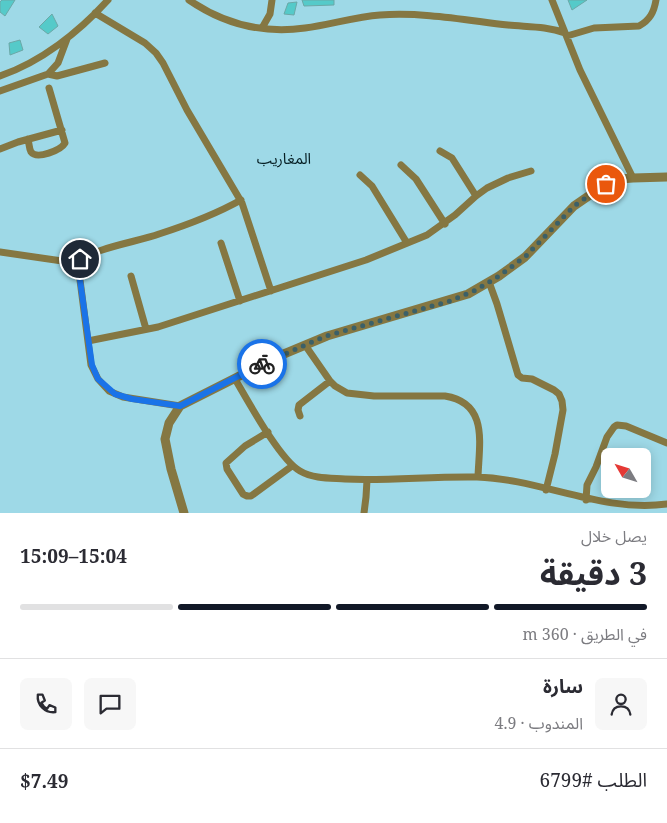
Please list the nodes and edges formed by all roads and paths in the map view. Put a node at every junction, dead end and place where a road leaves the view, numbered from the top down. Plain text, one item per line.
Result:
1 (108, 0) edge
2 (189, 0) edge
3 (272, 0) edge
4 (552, 0) edge
5 (656, 0) edge
6 (94, 14) junction
7 (262, 28) junction
8 (566, 34) junction
9 (69, 36) junction
10 (105, 63) dead end
11 (48, 74) junction
12 (0, 76) edge
13 (49, 88) dead end
14 (0, 91) edge
15 (62, 130) junction
16 (28, 139) junction
17 (0, 149) edge
18 (440, 151) dead end
19 (400, 165) dead end
20 (531, 171) dead end
21 (360, 176) dead end
22 (667, 177) edge
23 (633, 178) junction
24 (476, 196) junction
25 (241, 200) junction
26 (445, 224) junction
27 (221, 243) dead end
28 (407, 243) junction
29 (0, 252) edge
30 (76, 263) junction
31 (130, 276) dead end
32 (489, 282) junction
33 (271, 291) junction
34 (240, 301) junction
35 (146, 329) junction
36 (88, 341) junction
37 (305, 345) junction
38 (235, 380) junction
39 (330, 381) junction
40 (180, 406) junction
41 (300, 416) dead end
42 (268, 432) junction
43 (667, 443) edge
44 (292, 466) junction
45 (478, 477) junction
46 (367, 480) junction
47 (546, 490) junction
48 (586, 500) junction
49 (667, 504) edge
50 (184, 513) edge
51 (364, 513) edge

1 - 6 street
2 - 7 street
3 - 7 street
4 - 8 street
5 - 8 street
6 - 9 street
6 - 25 street
7 - 8 street
8 - 23 street
9 - 11 street
9 - 12 street
10 - 11 street
11 - 14 street
13 - 15 street
15 - 16 street
15 - 16 street
16 - 17 street
18 - 24 street
19 - 26 street
20 - 24 street
21 - 28 street
22 - 23 street
23 - 32 street
24 - 26 street
25 - 30 street
25 - 33 street
26 - 28 street
27 - 34 street
28 - 33 street
29 - 30 street
30 - 36 street
31 - 35 street
32 - 37 street
32 - 47 street
33 - 34 street
34 - 35 street
35 - 36 street
36 - 40 street
37 - 38 street
37 - 39 street
38 - 40 street
38 - 42 street
39 - 41 street
39 - 45 street
40 - 50 street
42 - 44 street
42 - 44 street
43 - 48 street
44 - 46 street
45 - 46 street
45 - 47 street
46 - 51 street
47 - 48 street
48 - 49 street

